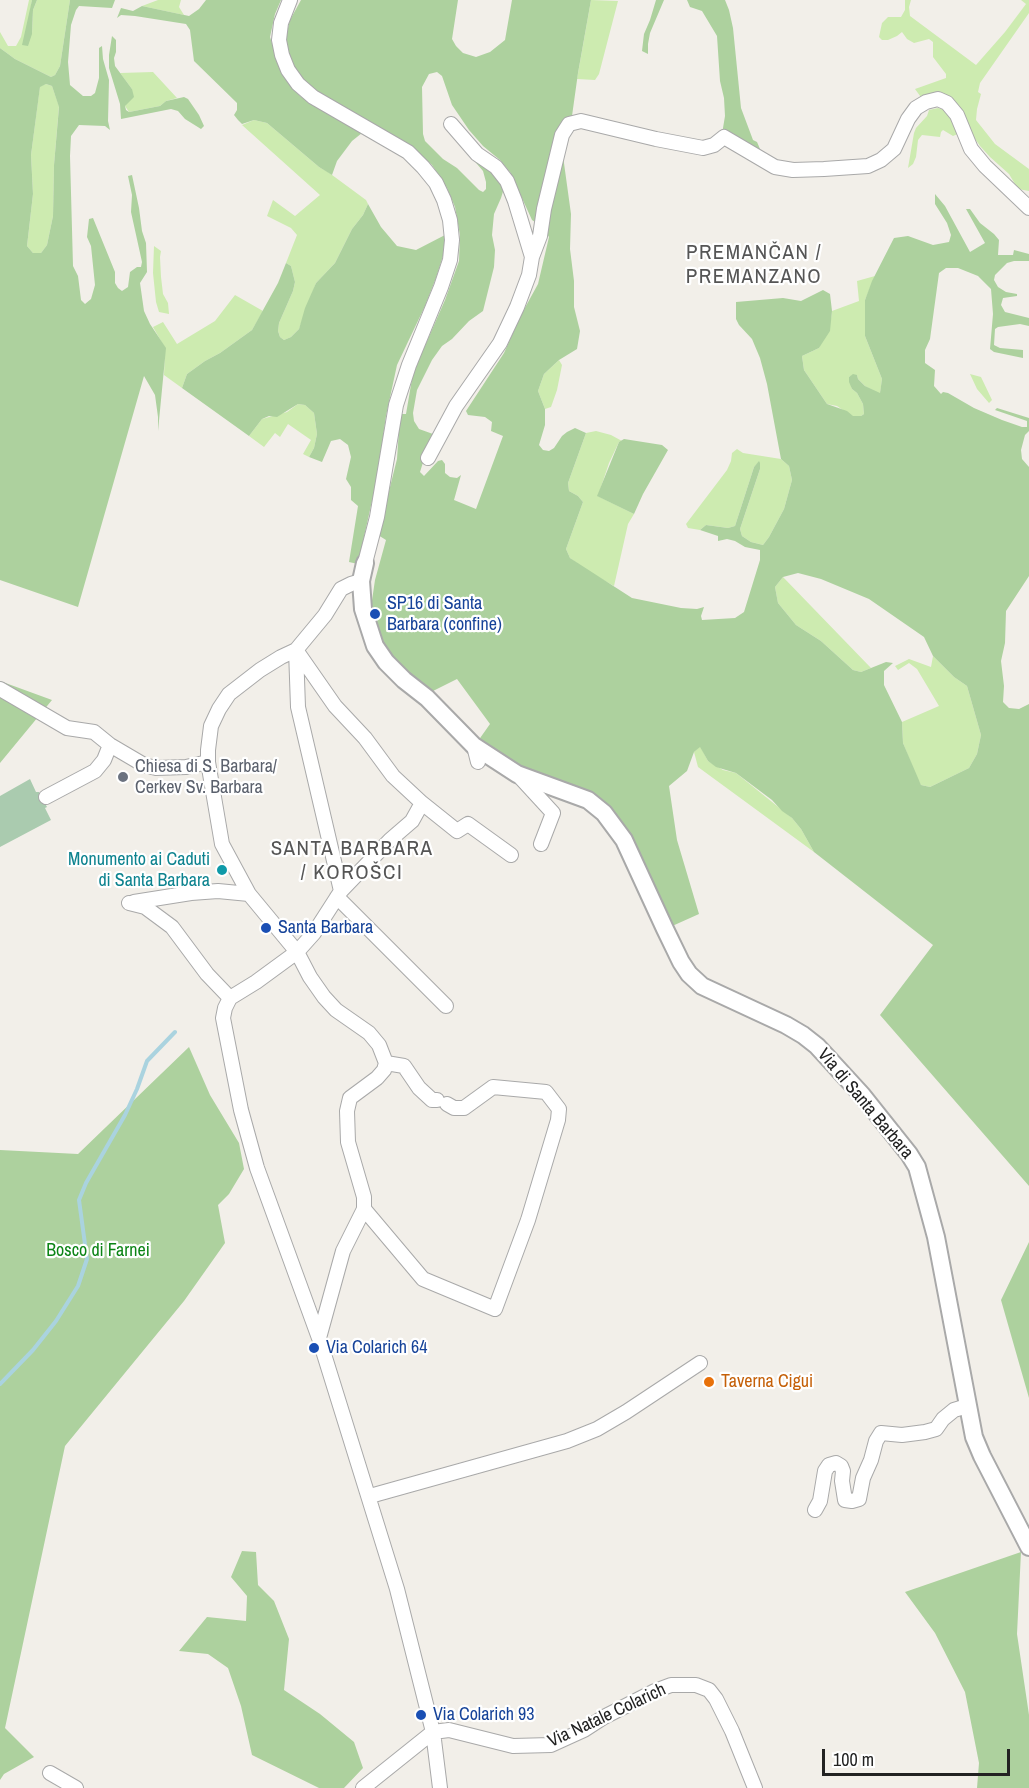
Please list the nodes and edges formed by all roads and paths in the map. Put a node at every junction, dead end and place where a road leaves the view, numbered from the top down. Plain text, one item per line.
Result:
1 (290, 0) edge
2 (451, 124) dead end
3 (1029, 208) edge
4 (532, 257) junction
5 (428, 458) dead end
6 (365, 563) joint
7 (361, 581) junction
8 (296, 650) junction
9 (0, 689) edge
10 (110, 745) junction
11 (208, 762) junction
12 (518, 774) junction
13 (46, 797) dead end
14 (422, 802) junction
15 (541, 844) dead end
16 (511, 855) dead end
17 (249, 894) junction
18 (339, 894) junction
19 (297, 952) junction
20 (230, 998) junction
21 (446, 1006) dead end
22 (386, 1063) junction
23 (364, 1209) junction
24 (319, 1338) junction
25 (700, 1364) dead end
26 (967, 1406) junction
27 (370, 1496) junction
28 (814, 1510) dead end
29 (1029, 1547) edge
30 (433, 1732) junction
31 (50, 1773) dead end
32 (76, 1788) edge
33 (363, 1788) edge
34 (440, 1788) edge
35 (755, 1788) edge

1 - 6 street
2 - 4 street
3 - 4 street
4 - 5 street
6 - 7 street, Via di Santa Barbara
7 - 8 street
7 - 12 street, Via di Santa Barbara
8 - 11 street
8 - 14 street
8 - 18 street
9 - 10 street
10 - 11 street
10 - 13 street
11 - 17 street
12 - 15 street
12 - 26 street, Via di Santa Barbara
14 - 16 street
14 - 18 street
17 - 19 street
17 - 20 street
18 - 19 street
18 - 21 street
19 - 20 street
19 - 22 street
20 - 24 street
22 - 23 street
22 - 23 street
23 - 24 street
24 - 27 street
25 - 27 street
26 - 28 street
26 - 29 street, Via di Santa Barbara
27 - 30 street
30 - 33 street
30 - 34 street
30 - 35 street, Via Natale Colarich
31 - 32 street

